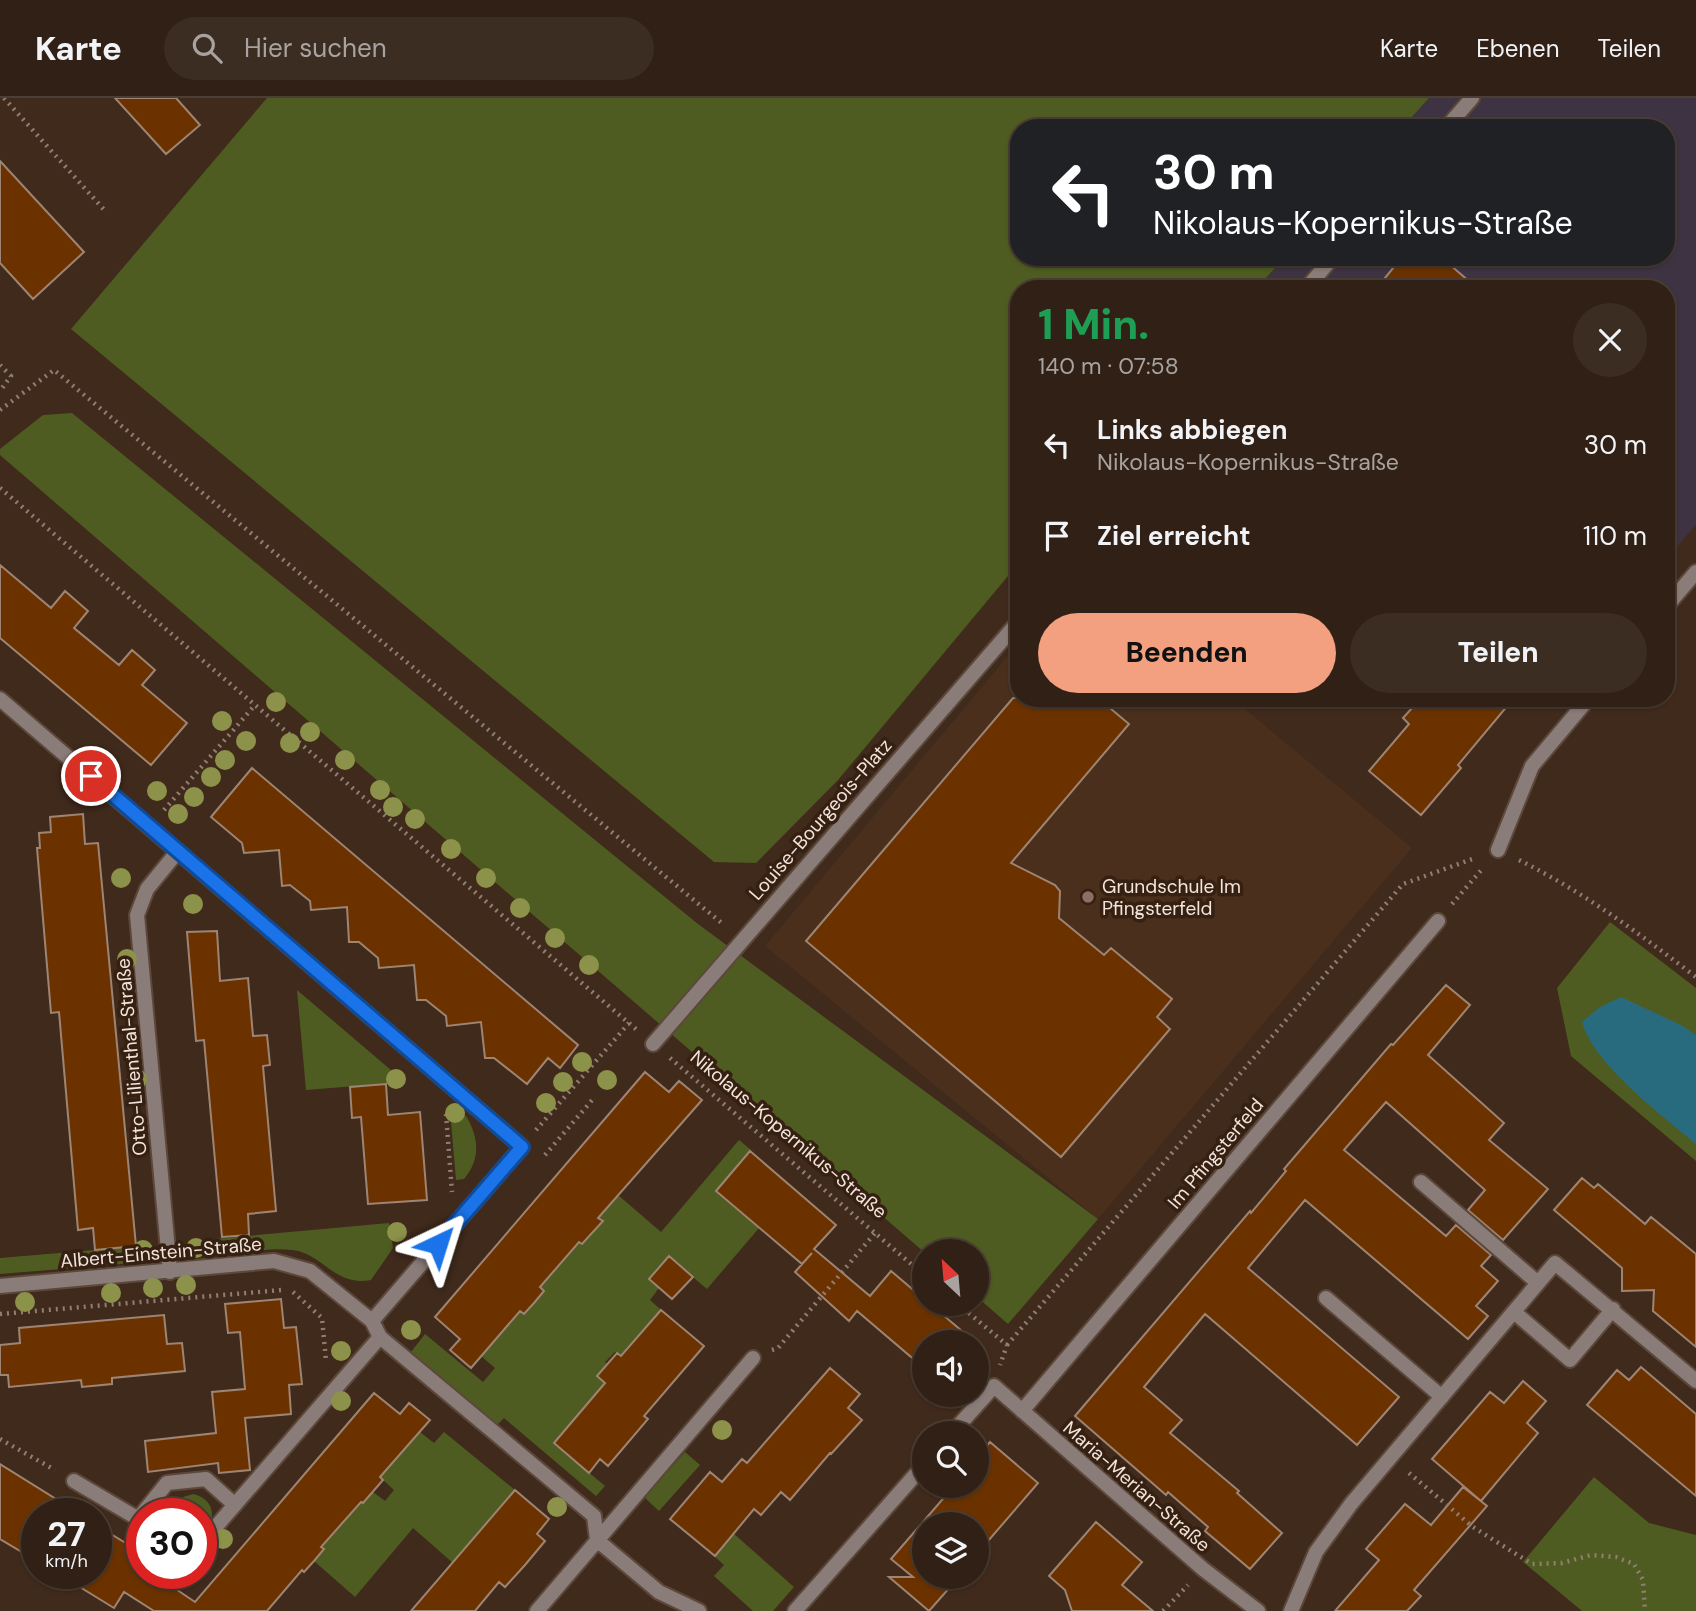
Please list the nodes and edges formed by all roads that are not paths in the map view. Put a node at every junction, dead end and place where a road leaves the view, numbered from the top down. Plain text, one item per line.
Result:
1 (1472, 98) edge
2 (1454, 119) edge
3 (1325, 266) edge
4 (1314, 280) edge
5 (1696, 572) edge
6 (1675, 596) edge
7 (1010, 631) edge
8 (0, 699) edge
9 (1581, 707) edge
10 (1498, 850) road end
11 (178, 851) junction
12 (1438, 920) road end
13 (653, 1044) road end
14 (1421, 1182) dead end
15 (170, 1272) junction
16 (1538, 1283) junction
17 (0, 1286) edge
18 (1326, 1298) dead end
19 (1613, 1309) junction
20 (1514, 1312) junction
21 (372, 1321) junction
22 (380, 1337) junction
23 (753, 1357) road end
24 (1696, 1381) edge
25 (1442, 1397) junction
26 (1022, 1410) junction
27 (963, 1421) edge
28 (912, 1479) edge
29 (74, 1480) road end
30 (156, 1498) edge
31 (236, 1505) junction
32 (126, 1512) edge
33 (217, 1526) edge
34 (597, 1540) junction
35 (537, 1611) edge
36 (699, 1611) edge
37 (795, 1611) edge
38 (1258, 1611) edge
39 (1292, 1611) edge

1 - 2 street
3 - 4 street
5 - 6 street
7 - 13 street, Louise-Bourgeois-Platz
8 - 11 street
9 - 10 street
11 - 15 street, Otto-Lilienthal-Straße
11 - 21 street
12 - 26 street, Im Pfingsterfeld
14 - 16 street
15 - 17 street, Albert-Einstein-Straße
15 - 21 street, Albert-Einstein-Straße
16 - 19 street
16 - 20 street
18 - 25 street
19 - 20 street
19 - 24 street
20 - 25 street
21 - 22 street, Albert-Einstein-Straße
22 - 31 street
22 - 34 street, Albert-Einstein-Straße
23 - 34 street
25 - 39 street
26 - 27 street, Maria-Merian-Straße
26 - 38 street, Maria-Merian-Straße
28 - 37 street
29 - 32 street
30 - 31 street
31 - 33 street
34 - 35 street
34 - 36 street, Albert-Einstein-Straße

